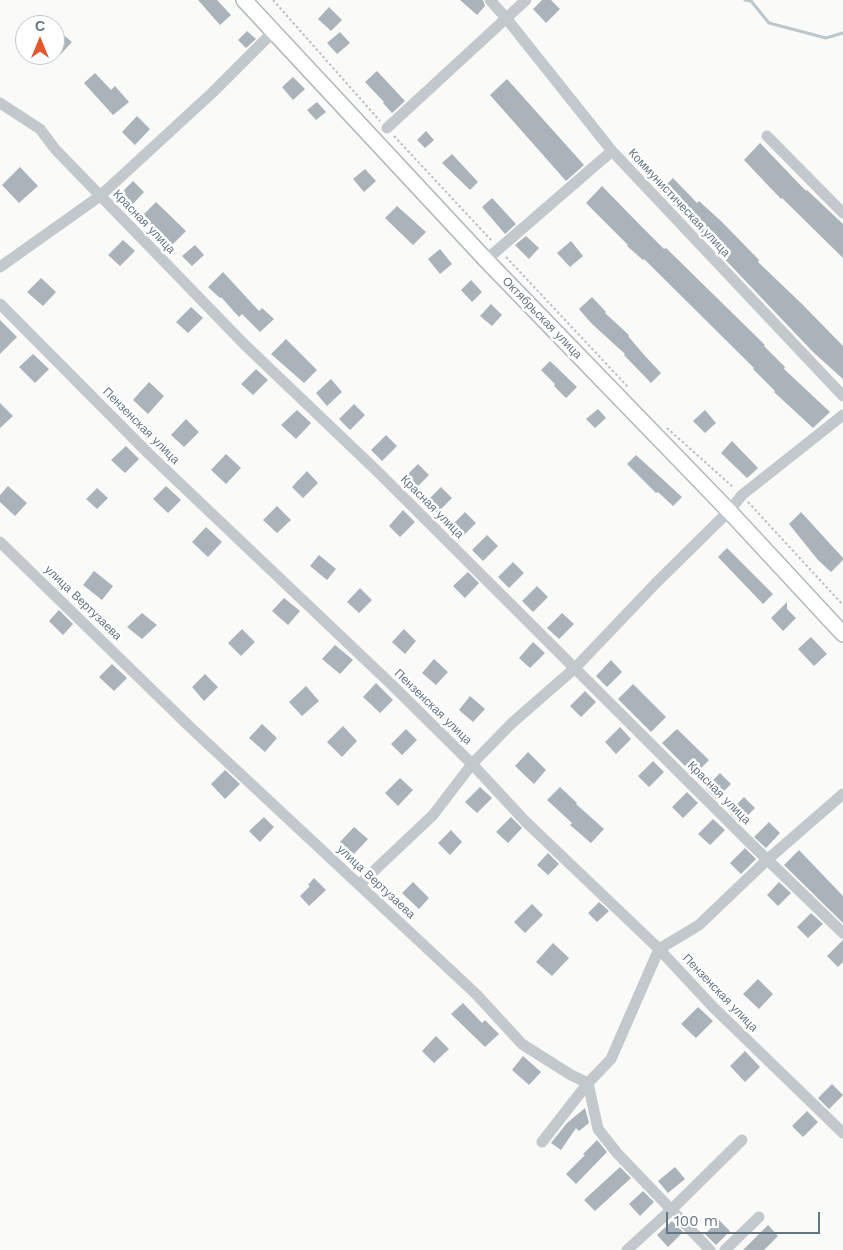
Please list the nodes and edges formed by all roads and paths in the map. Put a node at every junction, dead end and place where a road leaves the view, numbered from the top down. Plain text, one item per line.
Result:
1 (244, 0) edge
2 (273, 0) edge
3 (490, 0) edge
4 (526, 0) edge
5 (506, 18) junction
6 (273, 32) junction
7 (0, 104) edge
8 (387, 128) junction
9 (768, 136) dead end
10 (612, 150) junction
11 (100, 196) junction
12 (843, 213) edge
13 (498, 248) junction
14 (486, 260) junction
15 (0, 267) edge
16 (0, 304) edge
17 (632, 392) dead end
18 (843, 396) edge
19 (843, 415) edge
20 (666, 427) dead end
21 (742, 495) junction
22 (729, 511) junction
23 (0, 542) edge
24 (843, 605) edge
25 (843, 634) edge
26 (575, 668) junction
27 (472, 764) junction
28 (843, 794) edge
29 (767, 860) junction
30 (359, 885) junction
31 (843, 933) edge
32 (659, 949) junction
33 (588, 1083) junction
34 (843, 1133) edge
35 (742, 1140) dead end
36 (542, 1142) dead end
37 (671, 1210) junction
38 (759, 1217) dead end
39 (626, 1250) edge
40 (710, 1250) edge
41 (725, 1250) edge

1 - 6 main road, Октябрьская улица
2 - 8 path
3 - 5 street, Коммунистическая улица
4 - 5 street
5 - 8 street
5 - 10 street, Коммунистическая улица
6 - 11 street
6 - 14 main road, Октябрьская улица
7 - 11 street, Красная улица
8 - 13 path
9 - 12 street
10 - 13 street
10 - 18 street, Коммунистическая улица
11 - 15 street
11 - 26 street, Красная улица
13 - 14 street
13 - 17 path
14 - 22 main road, Октябрьская улица
16 - 27 street, Пензенская улица
19 - 21 street
20 - 21 path
21 - 22 street
21 - 24 path
22 - 25 main road, Октябрьская улица
22 - 26 street
23 - 30 street, улица Вертузаева
26 - 27 street
26 - 29 street, Красная улица
27 - 30 street
27 - 32 street, Пензенская улица
28 - 29 street
29 - 31 street, Красная улица
29 - 32 street
30 - 33 street, улица Вертузаева
32 - 33 street
32 - 34 street, Пензенская улица
33 - 36 street
33 - 37 street
35 - 37 street
37 - 39 street
37 - 40 street
38 - 41 street

